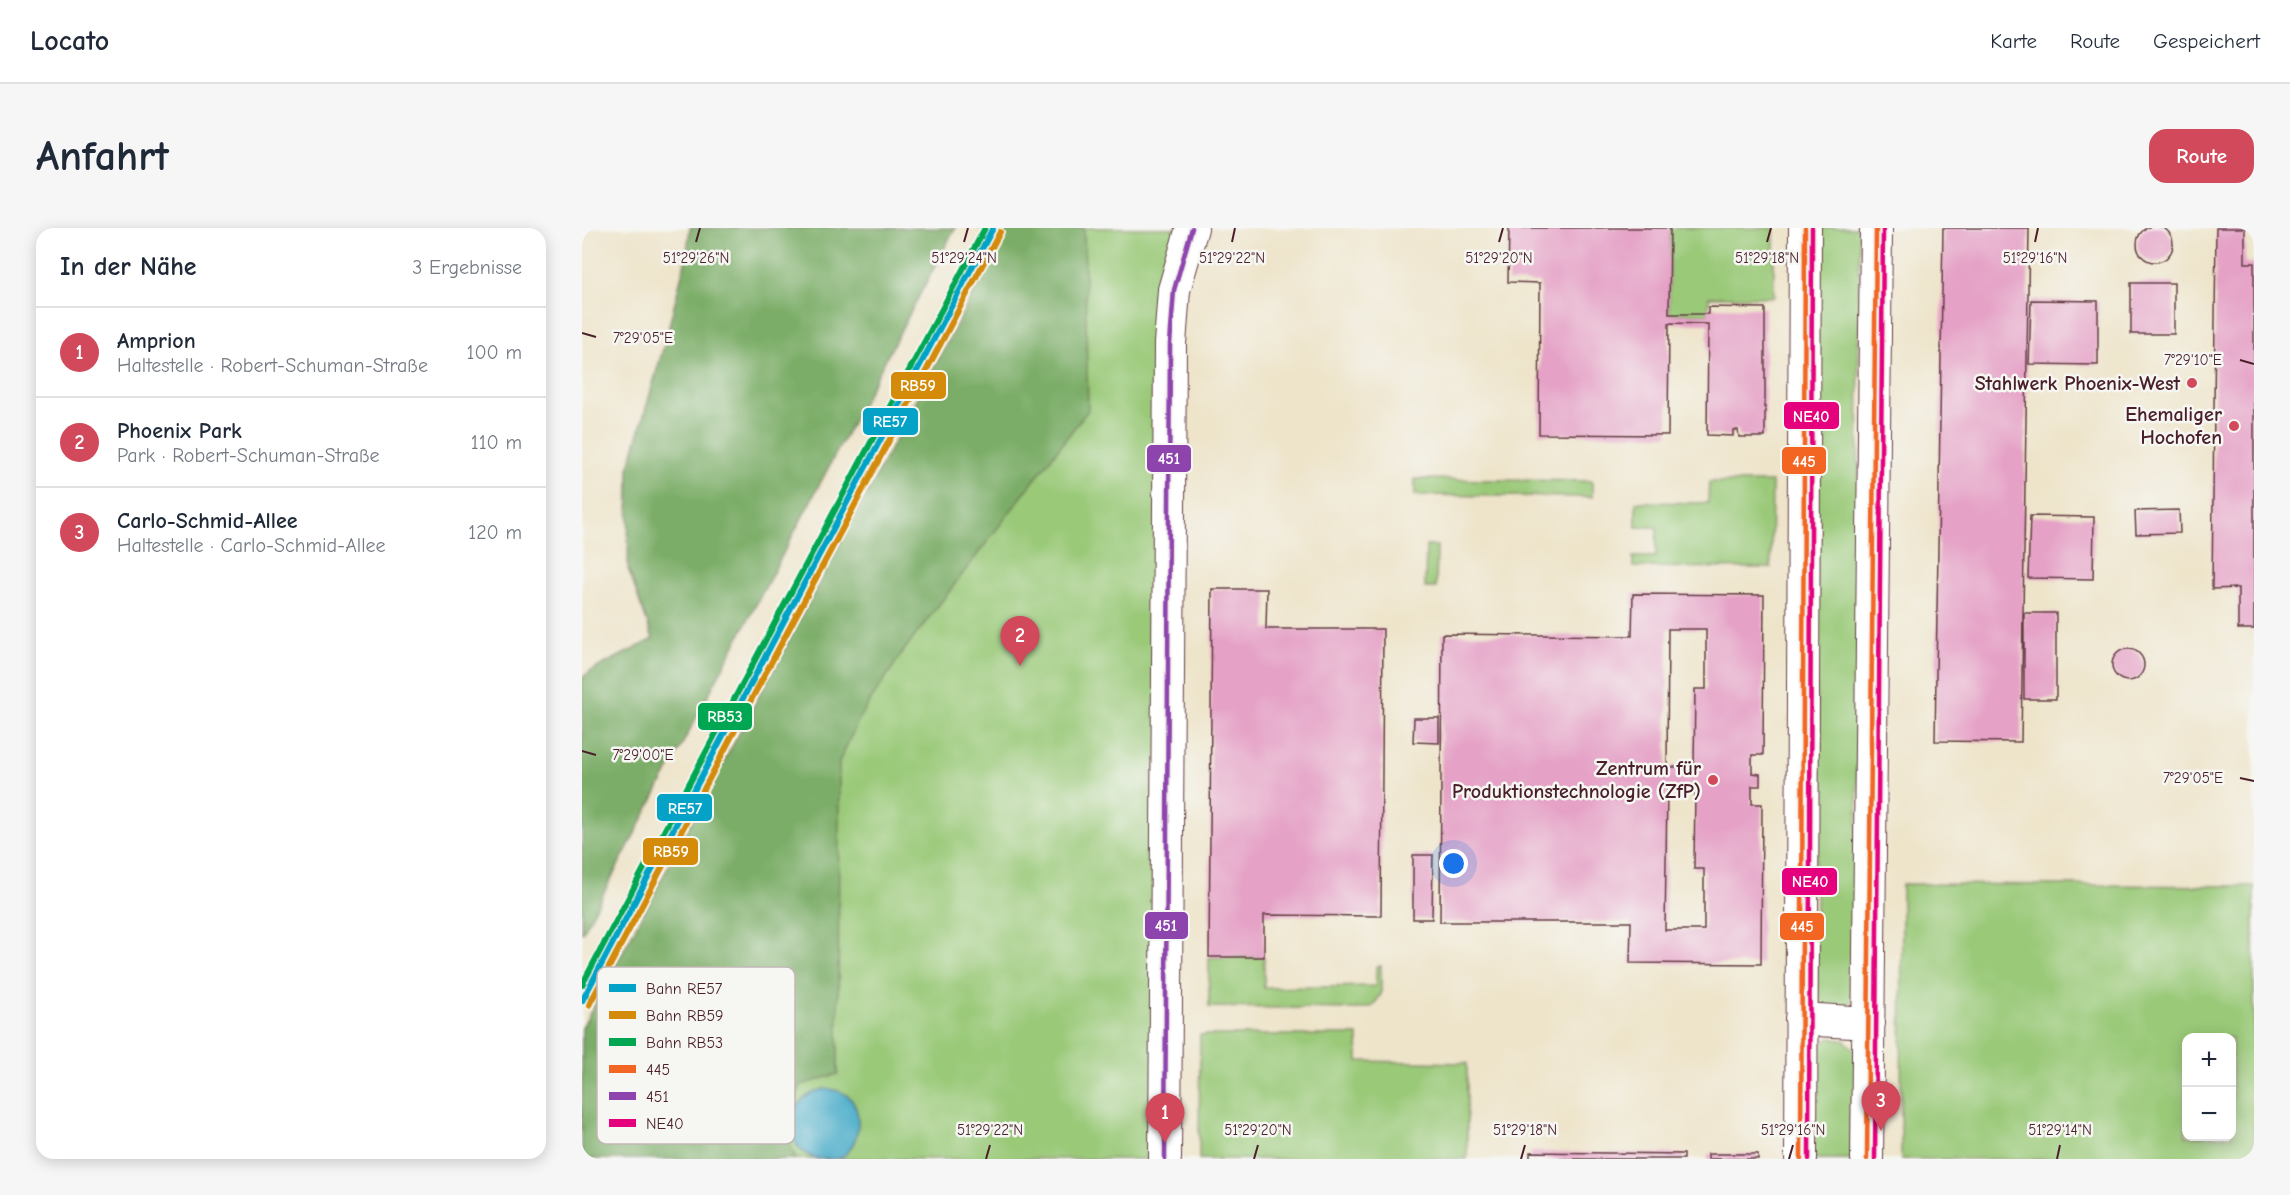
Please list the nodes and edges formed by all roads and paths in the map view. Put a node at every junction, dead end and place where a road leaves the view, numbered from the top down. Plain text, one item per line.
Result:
1 (1192, 228) edge
2 (1805, 228) edge
3 (1876, 228) edge
4 (1801, 1019) junction
5 (1869, 1023) junction
6 (1165, 1159) edge
7 (1801, 1159) edge
8 (1867, 1159) edge

1 - 6 street
2 - 4 street
3 - 5 street
4 - 5 street
4 - 7 street
5 - 8 street

